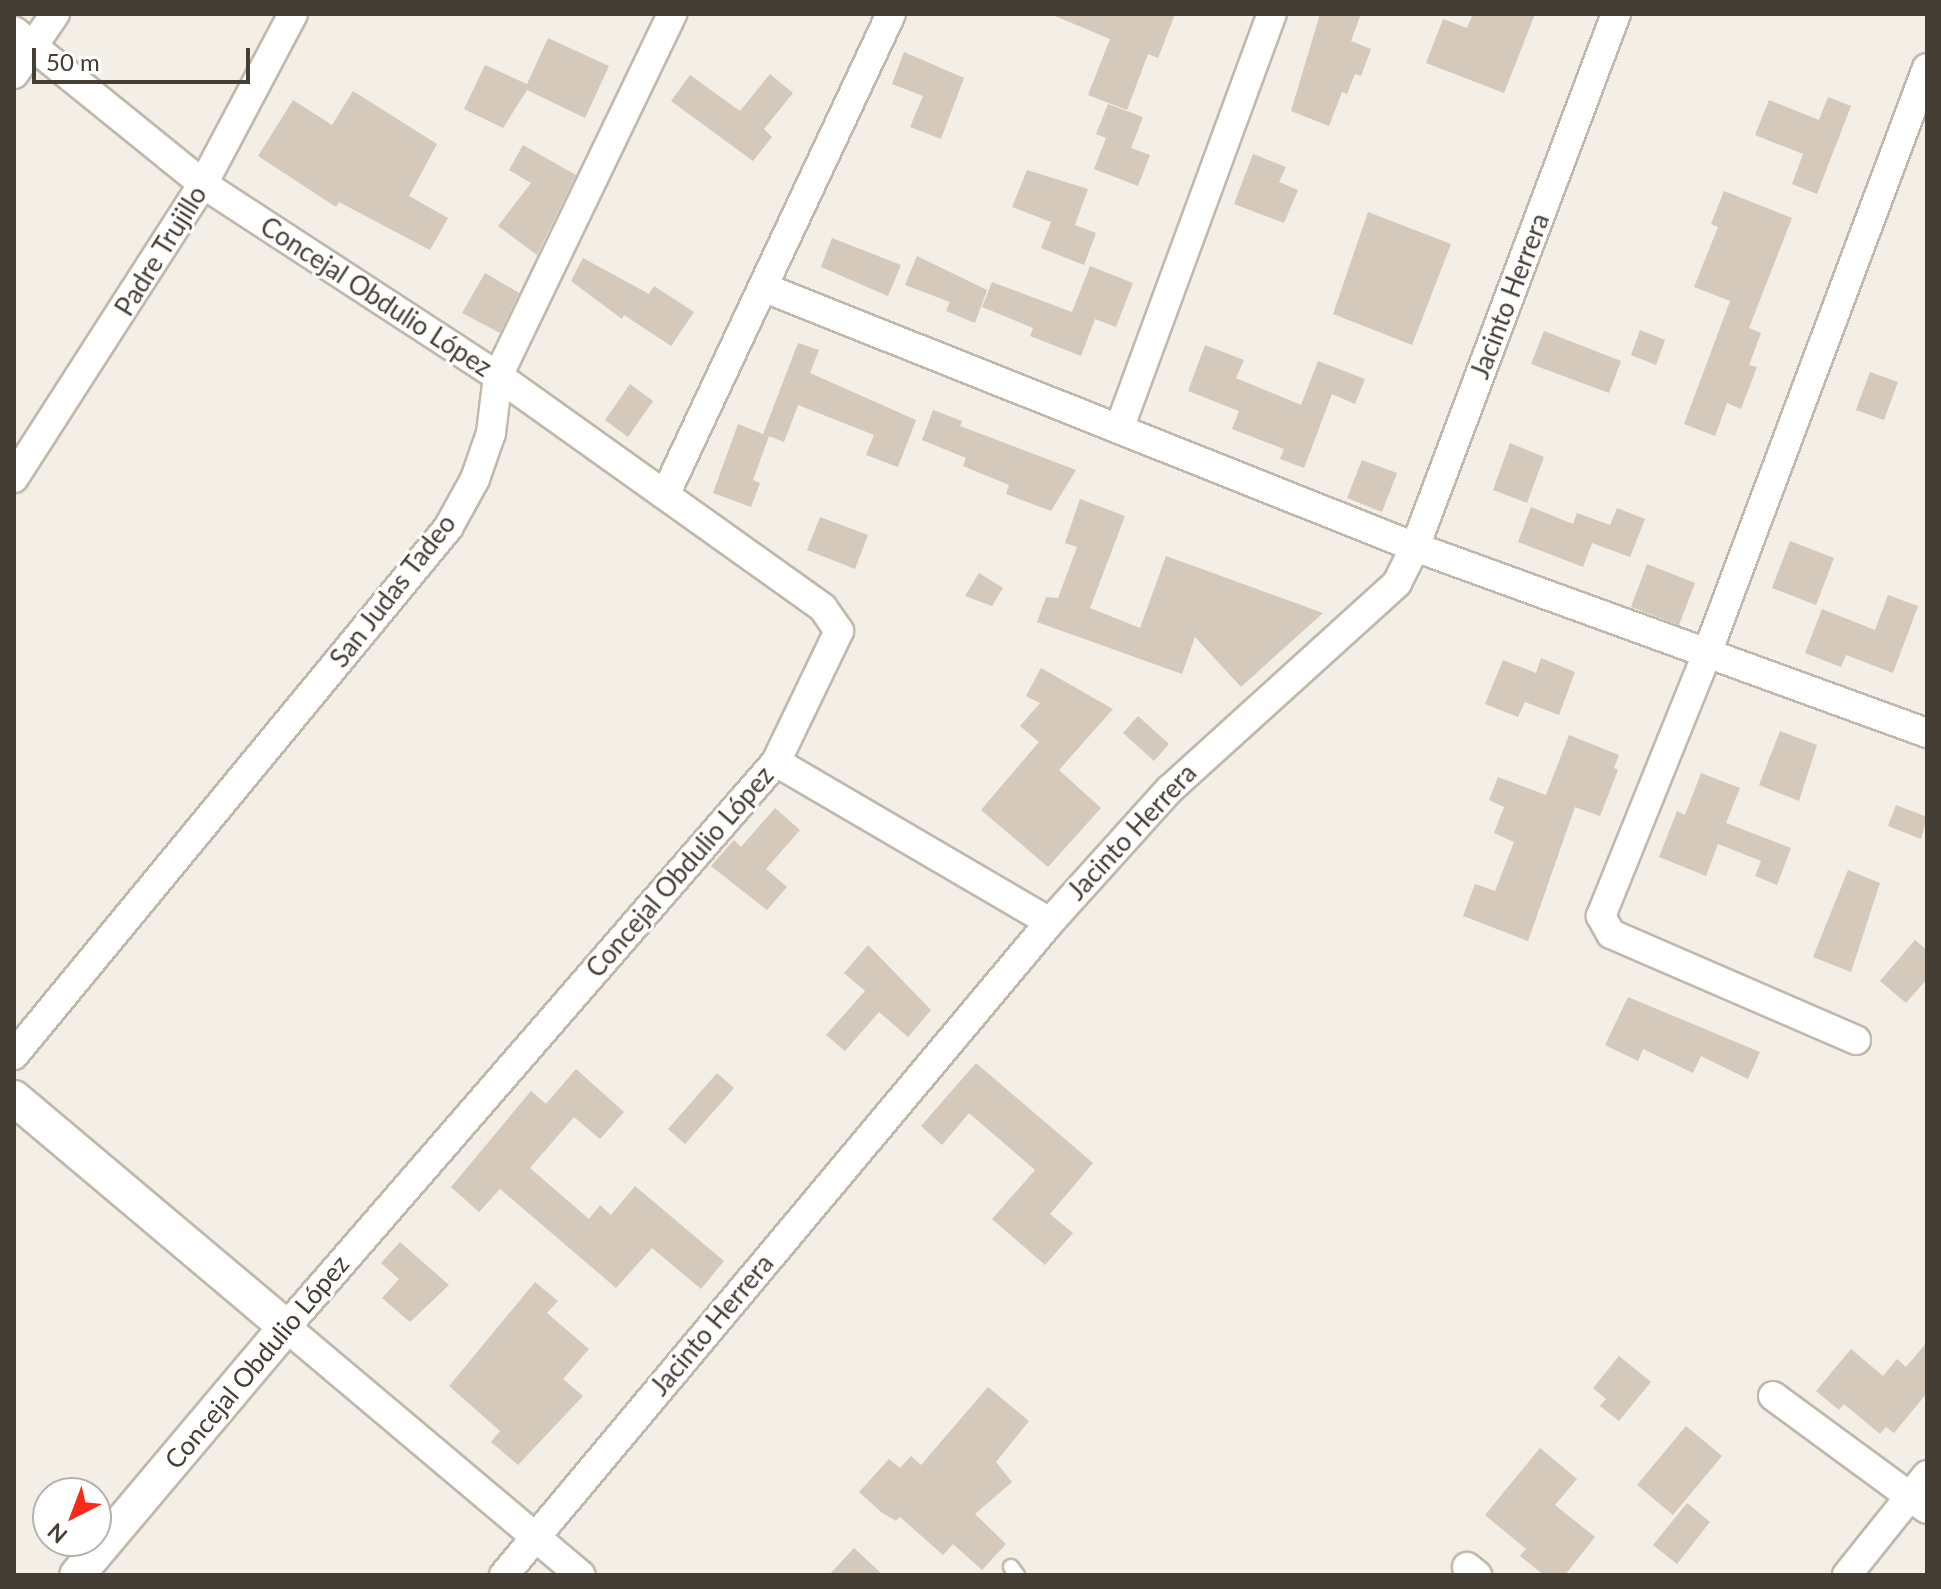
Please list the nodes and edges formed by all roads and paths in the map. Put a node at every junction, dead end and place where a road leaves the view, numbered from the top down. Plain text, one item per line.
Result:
1 (55, 14) edge
2 (293, 14) edge
3 (672, 14) edge
4 (891, 14) edge
5 (1272, 14) edge
6 (1616, 14) edge
7 (24, 39) edge
8 (1927, 68) edge
9 (14, 74) edge
10 (203, 184) junction
11 (765, 288) junction
12 (498, 376) junction
13 (1119, 429) junction
14 (14, 478) edge
15 (665, 495) junction
16 (1415, 547) junction
17 (1706, 656) junction
18 (1927, 733) edge
19 (776, 762) junction
20 (1050, 922) junction
21 (1856, 1040) dead end
22 (14, 1055) edge
23 (14, 1098) edge
24 (286, 1327) junction
25 (1773, 1396) dead end
26 (1921, 1493) edge
27 (535, 1537) junction
28 (77, 1575) edge
29 (504, 1575) edge
30 (580, 1575) edge
31 (1847, 1575) edge

1 - 7 street
2 - 10 street, Padre Trujillo
3 - 12 street, San Judas Tadeo
4 - 11 street
5 - 13 street
6 - 16 street, Jacinto Herrera
7 - 9 street
7 - 10 street, Concejal Obdulio López
8 - 17 street
10 - 12 street, Concejal Obdulio López
10 - 14 street, Padre Trujillo
11 - 13 street
11 - 15 street
12 - 15 street, Concejal Obdulio López
12 - 22 street, San Judas Tadeo
13 - 16 street
15 - 19 street, Concejal Obdulio López
16 - 17 street
16 - 20 street, Jacinto Herrera
17 - 18 street
17 - 21 street
19 - 20 street
19 - 24 street, Concejal Obdulio López
20 - 27 street, Jacinto Herrera
23 - 24 street
24 - 27 street
24 - 28 street, Concejal Obdulio López
25 - 26 street
26 - 31 street
27 - 29 street, Jacinto Herrera
27 - 30 street

